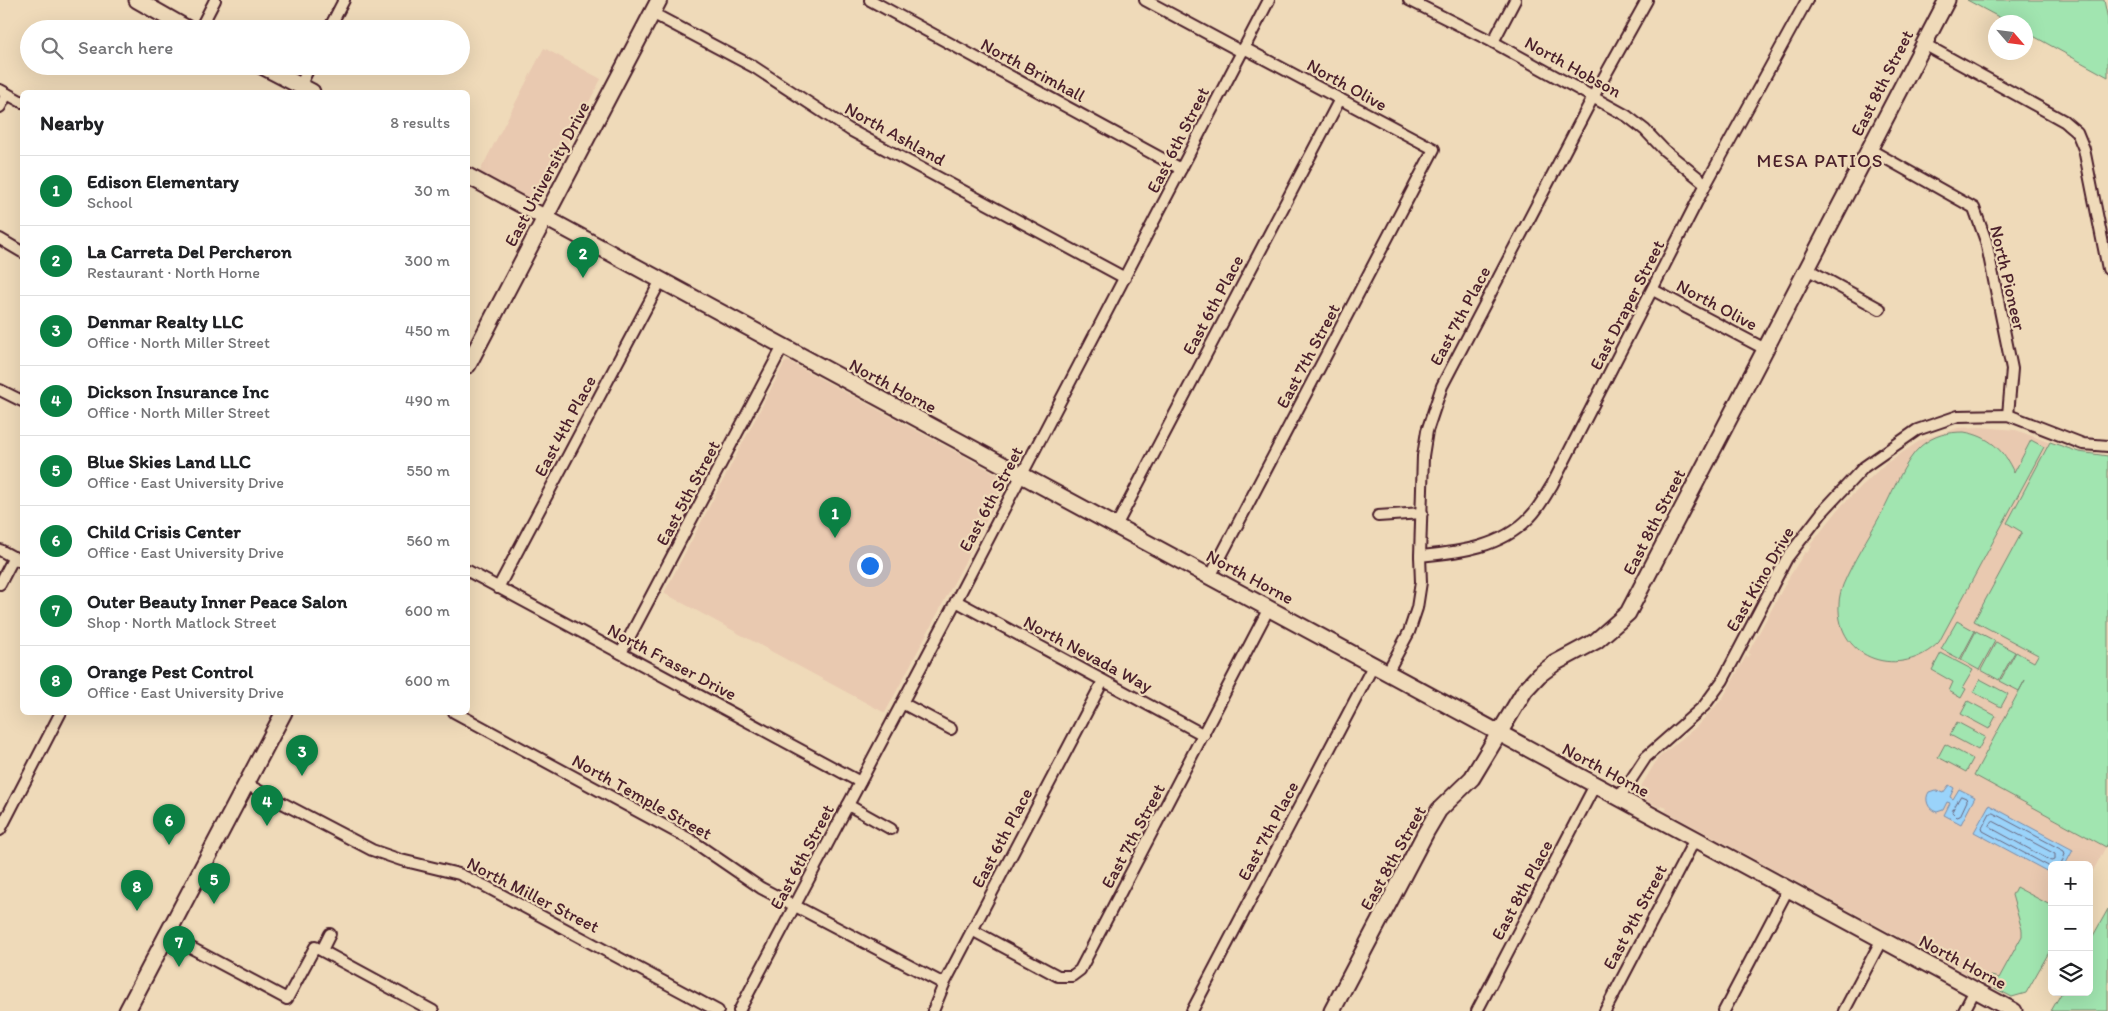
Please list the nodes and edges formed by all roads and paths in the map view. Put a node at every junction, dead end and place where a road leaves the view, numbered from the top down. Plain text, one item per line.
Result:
1 (137, 0) edge
2 (215, 0) edge
3 (344, 0) edge
4 (870, 0) edge
5 (1145, 0) edge
6 (1269, 0) edge
7 (1409, 0) edge
8 (1515, 0) edge
9 (1647, 0) edge
10 (1807, 0) edge
11 (1947, 0) edge
12 (656, 7) edge
13 (172, 20) edge
14 (205, 20) edge
15 (334, 20) edge
16 (1493, 42) junction
17 (1924, 44) junction
18 (1243, 50) junction
19 (279, 75) edge
20 (308, 75) edge
21 (306, 89) edge
22 (4, 92) edge
23 (1593, 97) junction
24 (1340, 99) junction
25 (20, 101) edge
26 (0, 107) edge
27 (1434, 149) joint
28 (1869, 149) junction
29 (1182, 169) junction
30 (470, 177) edge
31 (1706, 184) junction
32 (544, 217) junction
33 (0, 239) edge
34 (20, 251) edge
35 (1807, 269) junction
36 (2108, 269) edge
37 (1124, 278) junction
38 (661, 280) junction
39 (1653, 290) junction
40 (1880, 309) dead end
41 (782, 348) junction
42 (1765, 349) junction
43 (470, 361) edge
44 (0, 390) edge
45 (20, 401) edge
46 (2008, 415) junction
47 (2108, 446) edge
48 (1021, 476) junction
49 (1422, 514) junction
50 (1378, 516) dead end
51 (1116, 526) junction
52 (0, 550) edge
53 (1420, 556) junction
54 (18, 560) edge
55 (470, 572) edge
56 (1210, 577) junction
57 (0, 584) edge
58 (498, 588) junction
59 (956, 601) junction
60 (1269, 608) junction
61 (621, 653) junction
62 (1380, 669) junction
63 (1103, 681) junction
64 (902, 703) junction
65 (58, 715) edge
66 (282, 715) edge
67 (460, 715) edge
68 (951, 729) dead end
69 (1498, 733) junction
70 (1204, 735) junction
71 (860, 782) junction
72 (246, 784) junction
73 (1595, 785) junction
74 (1620, 798) junction
75 (848, 806) junction
76 (891, 829) dead end
77 (0, 830) edge
78 (1695, 839) junction
79 (1788, 889) junction
80 (795, 905) junction
81 (972, 930) junction
82 (330, 934) dead end
83 (167, 935) junction
84 (1882, 940) junction
85 (322, 950) junction
86 (944, 984) junction
87 (1975, 990) junction
88 (127, 1011) edge
89 (433, 1011) edge
90 (718, 1011) edge
91 (739, 1011) edge
92 (933, 1011) edge
93 (1192, 1011) edge
94 (1332, 1011) edge
95 (1477, 1011) edge
96 (1605, 1011) edge
97 (1724, 1011) edge
98 (1844, 1011) edge
99 (1964, 1011) edge
100 (2014, 1011) edge

1 - 13 street
2 - 14 street
3 - 15 street
4 - 29 street, North Brimhall
5 - 18 street, North Olive
6 - 18 street, East 6th Street
7 - 16 street, North Hobson
8 - 16 street
9 - 23 street, East 7th Place
10 - 31 street, East Draper Street
11 - 17 street, East 8th Street
12 - 32 street, East University Drive
12 - 37 street, North Ashland
16 - 23 street, North Hobson
17 - 28 street, East 8th Street
17 - 36 street
18 - 24 street, North Olive
18 - 29 street, East 6th Street
19 - 21 street
20 - 21 street
22 - 25 street
22 - 26 street
23 - 31 street, North Hobson
23 - 49 street, East 7th Place
24 - 27 street, North Olive
24 - 51 street, East 6th Place
27 - 56 street, East 7th Street
28 - 35 street, East 8th Street
28 - 46 street, North Pioneer
29 - 37 street, East 6th Street
30 - 32 street, North Horne
31 - 39 street, East Draper Street
32 - 38 street, North Horne
32 - 43 street, East University Drive
33 - 34 street
35 - 40 street
35 - 42 street, East 8th Street
37 - 48 street, East 6th Street
38 - 41 street, North Horne
38 - 58 street, East 4th Place
39 - 42 street, North Olive
39 - 53 street, East Draper Street
41 - 48 street, North Horne
41 - 61 street, East 5th Street
42 - 69 street, East 8th Street
44 - 45 street
46 - 47 street, East Kino Drive
46 - 74 street, East Kino Drive
48 - 51 street, North Horne
48 - 59 street, East 6th Street
49 - 50 street
49 - 53 street, East 7th Place
51 - 56 street, North Horne
52 - 54 street
53 - 62 street, East 7th Place
54 - 57 street
55 - 58 street, North Fraser Drive
56 - 60 street, North Horne
58 - 61 street, North Fraser Drive
59 - 63 street, North Nevada Way
59 - 64 street, East 6th Street
60 - 62 street, North Horne
60 - 70 street, East 7th Street
61 - 71 street, North Fraser Drive
62 - 69 street, North Horne
62 - 93 street, East 7th Place
63 - 70 street, North Nevada Way
63 - 81 street, East 6th Place
64 - 68 street
64 - 71 street, East 6th Street
65 - 77 street
66 - 72 street
67 - 80 street, North Temple Street
69 - 73 street, North Horne
69 - 94 street, East 8th Street
70 - 81 street, East 7th Street
71 - 75 street, East 6th Street
72 - 83 street
72 - 90 street, North Miller Street
73 - 74 street, North Horne
73 - 95 street, East 8th Place
74 - 78 street, North Horne
75 - 76 street
75 - 80 street, East 6th Street
78 - 79 street, North Horne
78 - 96 street, East 9th Street
79 - 84 street, North Horne
79 - 97 street
80 - 86 street, North Temple Street
80 - 91 street, East 6th Street
81 - 86 street, East 6th Place
82 - 85 street
83 - 85 street
83 - 88 street
84 - 87 street, North Horne
84 - 98 street
85 - 89 street
86 - 92 street, East 6th Place
87 - 99 street
87 - 100 street, North Horne

